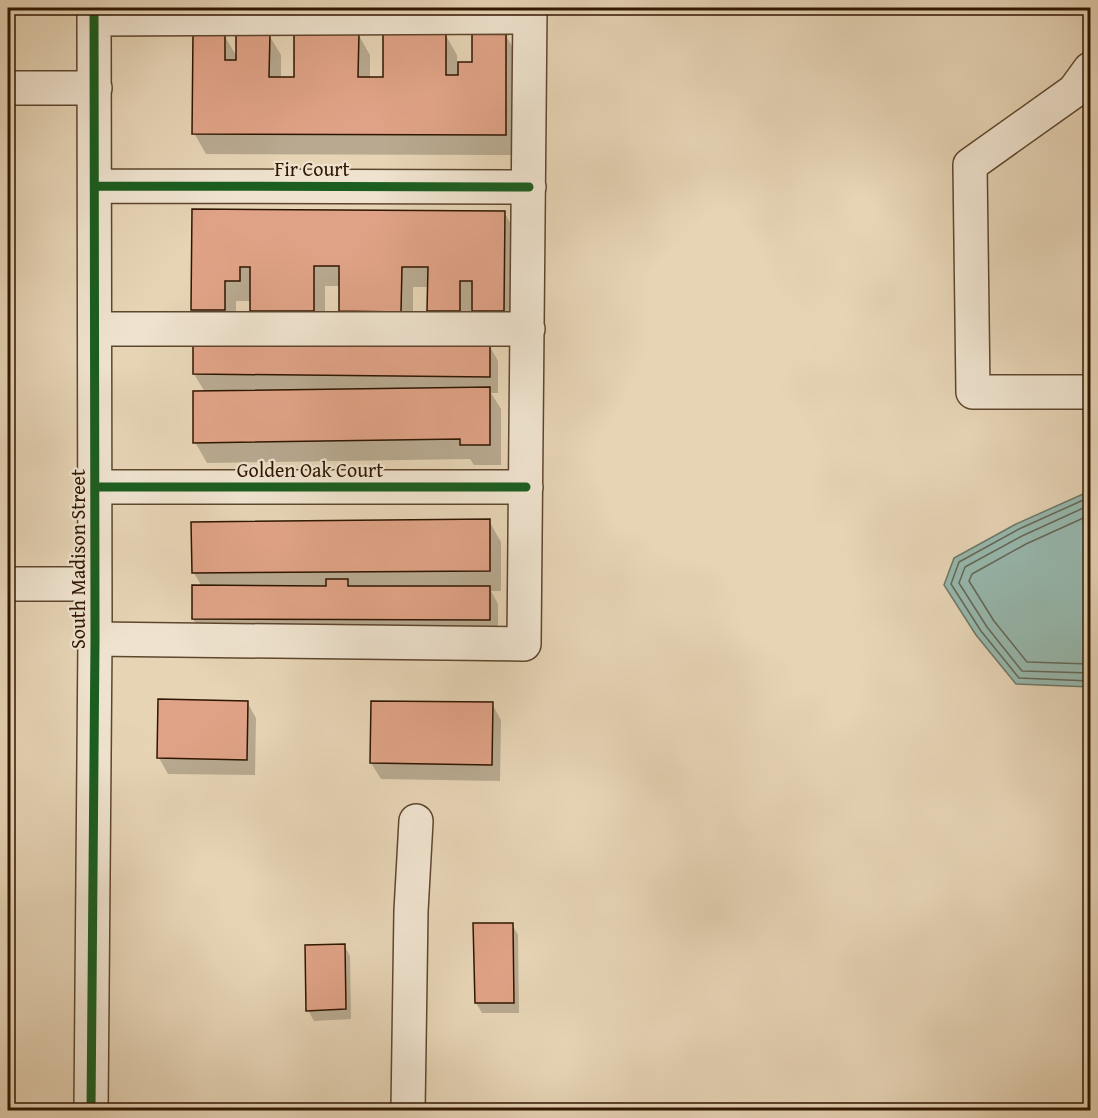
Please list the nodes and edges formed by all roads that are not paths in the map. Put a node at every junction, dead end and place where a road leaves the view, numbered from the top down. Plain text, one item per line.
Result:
1 (530, 12) edge
2 (94, 13) edge
3 (1090, 69) edge
4 (8, 88) edge
5 (94, 88) junction
6 (94, 186) junction
7 (530, 187) junction
8 (95, 329) junction
9 (528, 329) junction
10 (1090, 392) edge
11 (95, 487) junction
12 (526, 487) junction
13 (8, 584) edge
14 (95, 584) junction
15 (95, 639) junction
16 (416, 821) dead end
17 (92, 1110) edge
18 (408, 1110) edge

1 - 2 street
1 - 7 street
2 - 5 street, South Madison Street
3 - 10 street
4 - 5 street
5 - 6 street, South Madison Street
6 - 7 street, Fir Court
6 - 8 street, South Madison Street
7 - 9 street
8 - 9 street
8 - 11 street, South Madison Street
9 - 12 street
11 - 12 street, Golden Oak Court
11 - 14 street, South Madison Street
12 - 15 street
13 - 14 street
14 - 15 street, South Madison Street
15 - 17 street, South Madison Street
16 - 18 street

